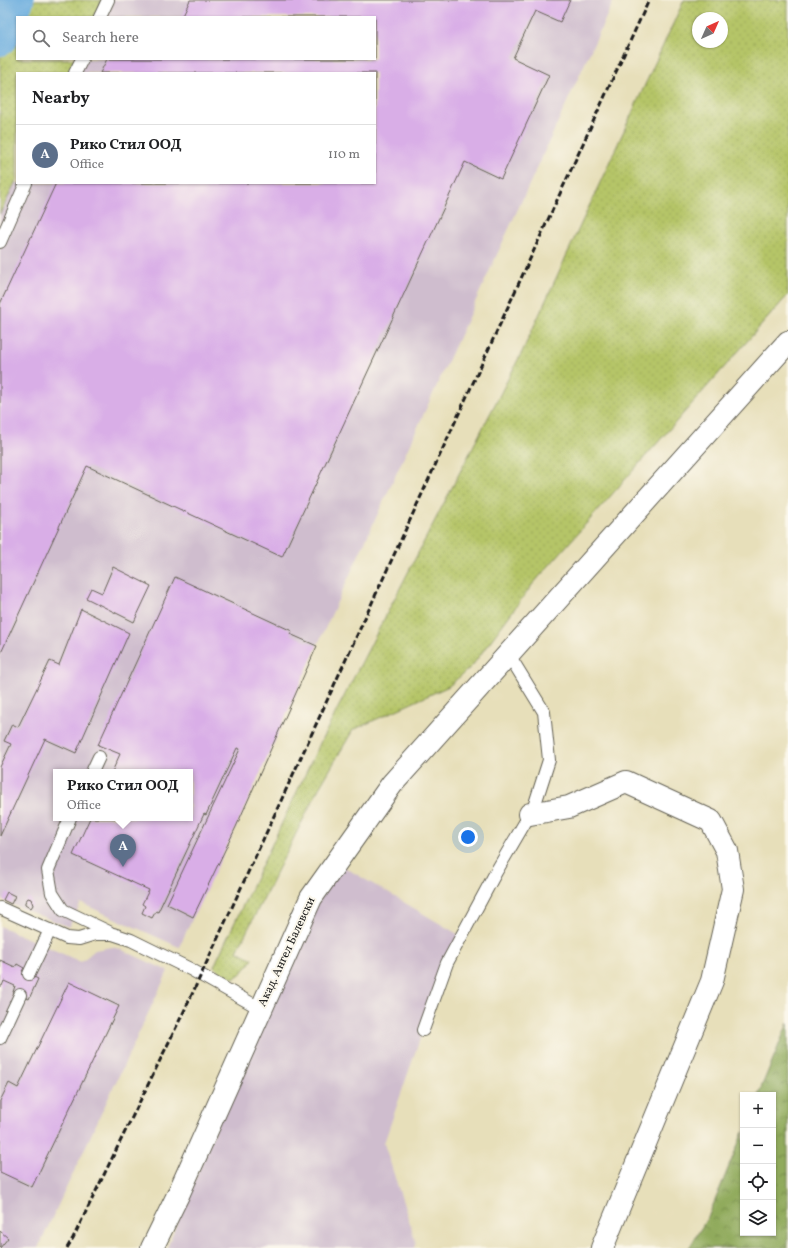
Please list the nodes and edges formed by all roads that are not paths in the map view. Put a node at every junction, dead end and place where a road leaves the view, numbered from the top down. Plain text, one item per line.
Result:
1 (108, 0) edge
2 (100, 16) edge
3 (82, 60) edge
4 (76, 72) edge
5 (26, 184) edge
6 (0, 242) edge
7 (788, 342) edge
8 (509, 655) junction
9 (99, 757) dead end
10 (93, 769) edge
11 (530, 814) junction
12 (69, 821) edge
13 (0, 908) edge
14 (50, 930) junction
15 (113, 934) junction
16 (29, 974) dead end
17 (20, 995) dead end
18 (261, 1009) junction
19 (423, 1030) dead end
20 (0, 1038) edge
21 (152, 1248) edge
22 (602, 1248) edge

1 - 2 lane
3 - 4 lane
5 - 6 lane
7 - 8 street, Акад. Ангел Балевски
8 - 11 lane
8 - 18 street, Акад. Ангел Балевски
9 - 10 lane
11 - 19 lane
11 - 22 street
12 - 15 lane
13 - 14 lane
14 - 15 lane
14 - 16 lane
15 - 18 lane
17 - 20 lane
18 - 21 street, Акад. Ангел Балевски

